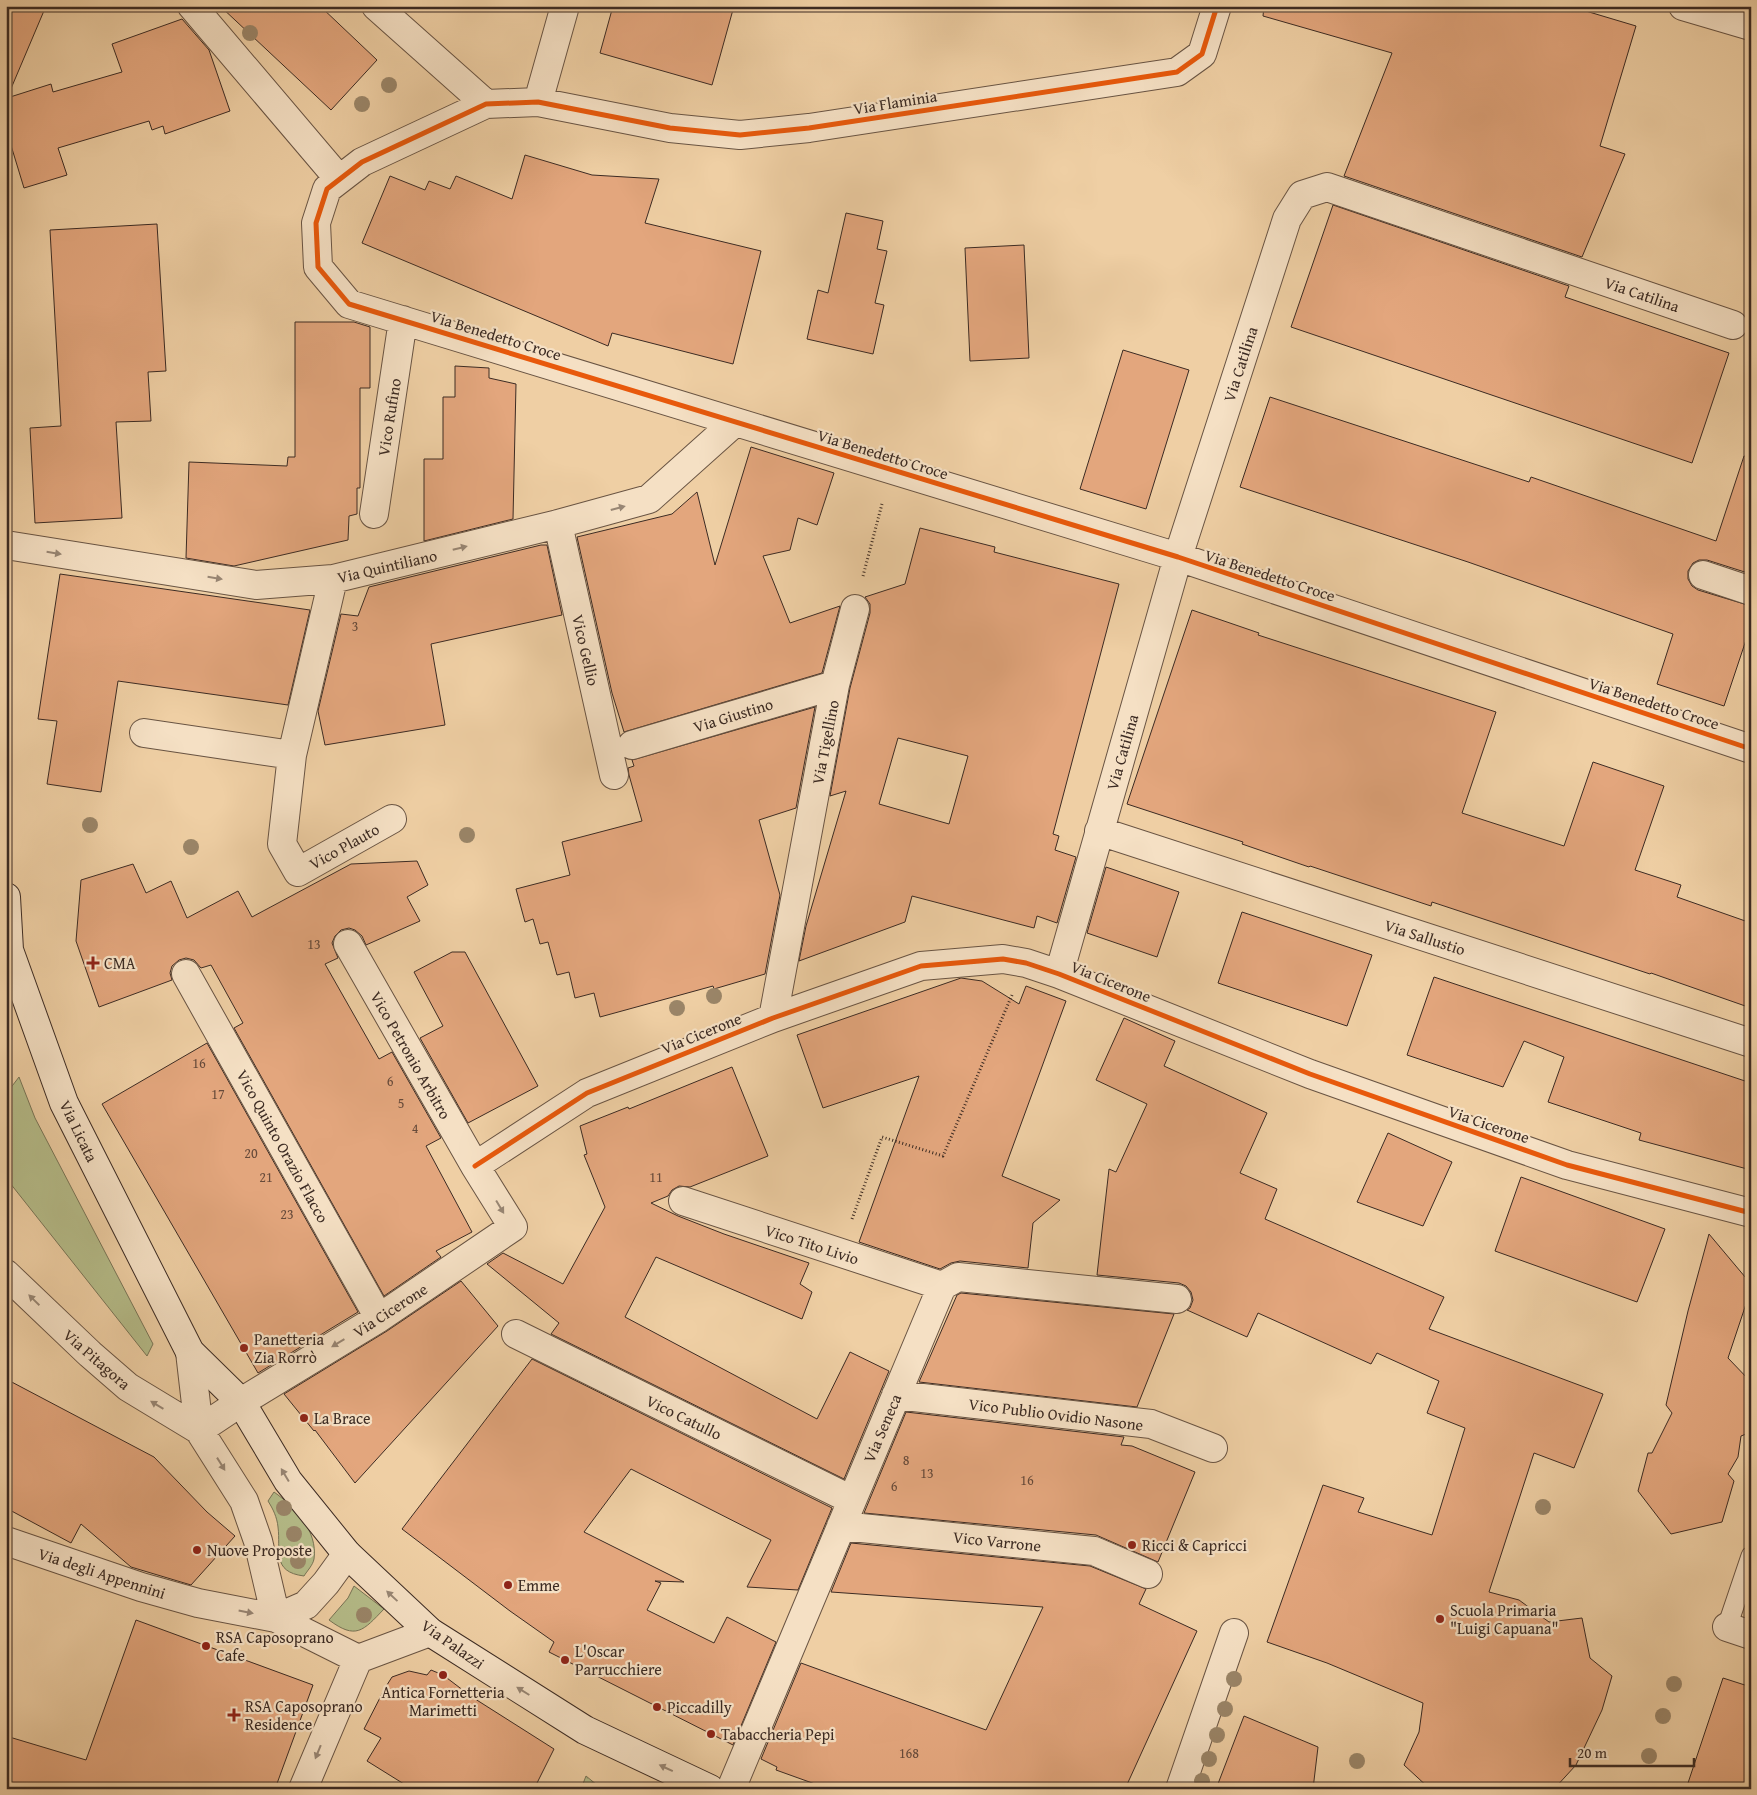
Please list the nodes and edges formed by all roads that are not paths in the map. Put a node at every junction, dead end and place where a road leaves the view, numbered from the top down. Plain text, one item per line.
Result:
1 (192, 6) edge
2 (376, 6) edge
3 (565, 6) edge
4 (1217, 6) edge
5 (1683, 6) edge
6 (1751, 26) edge
7 (538, 102) junction
8 (486, 104) junction
9 (340, 179) junction
10 (403, 320) junction
11 (1733, 324) dead end
12 (735, 422) junction
13 (374, 514) dead end
14 (558, 524) junction
15 (6, 545) edge
16 (1178, 557) junction
17 (1703, 575) dead end
18 (333, 579) junction
19 (1751, 591) edge
20 (855, 609) road end
21 (835, 685) junction
22 (144, 733) dead end
23 (632, 746) dead end
24 (1751, 748) edge
25 (292, 755) junction
26 (614, 775) dead end
27 (392, 819) dead end
28 (1099, 831) junction
29 (6, 897) edge
30 (348, 944) dead end
31 (186, 974) dead end
32 (1059, 974) junction
33 (773, 1018) junction
34 (1751, 1043) edge
35 (475, 1166) junction
36 (683, 1201) dead end
37 (1751, 1213) edge
38 (6, 1274) edge
39 (942, 1286) junction
40 (1176, 1299) dead end
41 (379, 1318) junction
42 (516, 1334) dead end
43 (190, 1352) junction
44 (896, 1395) junction
45 (241, 1402) junction
46 (199, 1430) junction
47 (1213, 1448) dead end
48 (852, 1500) junction
49 (841, 1526) junction
50 (6, 1541) edge
51 (347, 1554) junction
52 (1751, 1556) edge
53 (1148, 1574) dead end
54 (276, 1618) junction
55 (1739, 1631) edge
56 (430, 1632) junction
57 (1234, 1633) dead end
58 (358, 1659) junction
59 (303, 1789) edge
60 (710, 1789) edge
61 (731, 1789) edge
62 (1180, 1789) edge

1 - 9 street
2 - 8 street
3 - 7 street
4 - 7 street, Via Flaminia
5 - 6 street
7 - 8 street, Via Benedetto Croce
8 - 9 street, Via Benedetto Croce
9 - 10 street, Via Benedetto Croce
10 - 12 street, Via Benedetto Croce
10 - 13 street, Vico Rufino
11 - 16 street, Via Catilina
14 -> 12 street, Via Quintiliano
12 - 16 street, Via Benedetto Croce
18 -> 14 street, Via Quintiliano
14 - 26 street, Vico Gellio
15 -> 18 street, Via Quintiliano
16 - 24 street, Via Benedetto Croce
16 - 28 street, Via Catilina
17 - 19 street
18 - 25 street, Vico Plauto
20 - 21 street, Via Tigellino
21 - 23 street, Via Giustino
21 - 33 street, Via Tigellino
22 - 25 street
25 - 27 street, Vico Plauto
28 - 32 street, Via Catilina
28 - 34 street, Via Sallustio
29 - 43 street, Via Licata
30 - 35 street, Vico Petronio Arbitro
31 - 41 street, Vico Quinto Orazio Flacco
32 - 33 street, Via Cicerone
32 - 37 street, Via Cicerone
33 - 35 street, Via Cicerone
35 -> 41 street, Via Cicerone
36 - 39 street, Vico Tito Livio
46 -> 38 street, Via Pitagora
39 - 40 street
39 - 44 street, Via Seneca
41 -> 45 street, Via Cicerone
42 - 48 street, Vico Catullo
43 - 45 street, Via Palazzi
43 - 46 street
44 - 47 street, Vico Publio Ovidio Nasone
44 - 48 street, Via Seneca
45 - 46 street, Via Cicerone
51 -> 45 street, Via Palazzi
46 -> 54 street
48 - 49 street, Via Seneca
49 - 53 street, Vico Varrone
49 - 61 street, Via Seneca
50 -> 54 street, Via degli Appennini
51 - 54 street
56 -> 51 street, Via Palazzi
52 - 55 lane
54 - 58 street, Via degli Appennini
56 - 58 street
60 -> 56 street, Via Palazzi
57 - 62 street
58 -> 59 street

